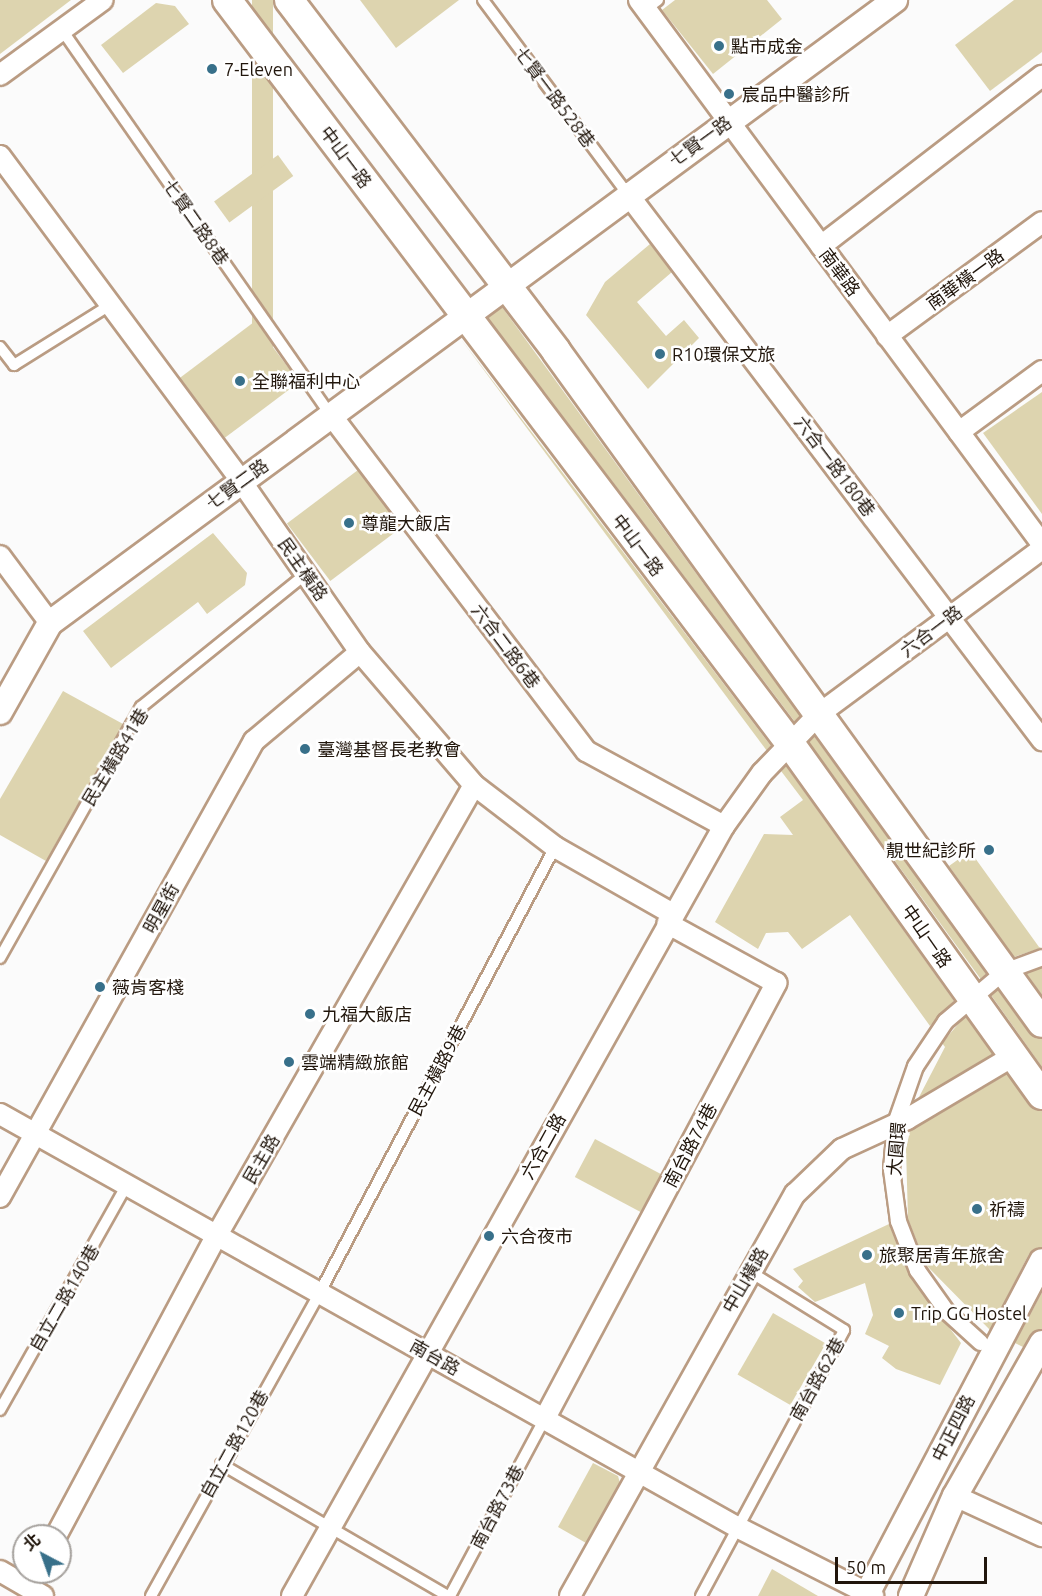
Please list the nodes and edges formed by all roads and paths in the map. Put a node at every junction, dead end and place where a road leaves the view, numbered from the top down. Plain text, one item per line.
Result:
1 (103, 0) edge
2 (227, 0) edge
3 (289, 0) edge
4 (483, 0) edge
5 (895, 0) edge
6 (648, 3) edge
7 (62, 30) junction
8 (0, 75) edge
9 (1042, 76) edge
10 (728, 120) junction
11 (0, 156) edge
12 (627, 193) junction
13 (1042, 222) edge
14 (821, 246) junction
15 (506, 284) junction
16 (110, 304) junction
17 (465, 315) junction
18 (887, 336) junction
19 (0, 347) edge
20 (1042, 371) edge
21 (331, 415) junction
22 (959, 432) junction
23 (241, 481) junction
24 (1042, 544) edge
25 (1042, 549) edge
26 (0, 556) edge
27 (306, 574) junction
28 (950, 616) junction
29 (50, 623) junction
30 (360, 652) junction
31 (0, 712) edge
32 (819, 714) junction
33 (1042, 740) edge
34 (789, 742) junction
35 (474, 785) junction
36 (724, 826) junction
37 (555, 847) junction
38 (669, 918) junction
39 (1042, 957) edge
40 (0, 958) edge
41 (1004, 971) junction
42 (970, 996) junction
43 (1042, 1023) edge
44 (1015, 1054) junction
45 (1042, 1095) edge
46 (0, 1114) edge
47 (896, 1123) junction
48 (35, 1134) junction
49 (128, 1185) junction
50 (0, 1197) edge
51 (217, 1235) junction
52 (1042, 1260) edge
53 (749, 1271) junction
54 (320, 1292) junction
55 (980, 1342) dead end
56 (1042, 1343) edge
57 (428, 1353) junction
58 (0, 1410) edge
59 (545, 1418) junction
60 (221, 1464) junction
61 (637, 1470) junction
62 (955, 1496) junction
63 (62, 1524) edge
64 (328, 1527) junction
65 (737, 1527) junction
66 (1042, 1536) edge
67 (0, 1571) edge
68 (36, 1585) edge
69 (869, 1595) edge
70 (151, 1596) edge
71 (292, 1596) edge
72 (449, 1596) edge
73 (570, 1596) edge
74 (701, 1596) edge
75 (911, 1596) edge

1 - 7 street
2 - 17 main road, 中山一路
3 - 15 main road
4 - 12 lane, 七賢一路528巷
5 - 10 street, 七賢一路
6 - 10 street, 南華路
7 - 8 street
7 - 21 lane, 七賢二路8巷
9 - 14 street
10 - 12 street, 七賢一路
10 - 14 street, 南華路
11 - 16 street, 民主橫路
12 - 15 street, 七賢一路
12 - 28 street, 六合一路180巷
13 - 18 street, 南華橫一路
14 - 18 street, 南華路
15 - 17 street, 七賢二路
15 - 32 main road
16 - 19 lane
16 - 23 street, 民主橫路
17 - 21 street, 七賢二路
17 - 34 main road, 中山一路
18 - 22 street, 南華路
20 - 22 street
21 - 23 street, 七賢二路
21 - 36 street, 六合二路6巷
22 - 24 street, 南華路
23 - 27 street, 民主橫路
23 - 29 street, 七賢二路
25 - 28 street, 六合一路
26 - 29 street
27 - 30 street, 民主橫路
27 - 40 lane, 民主橫路41巷
28 - 32 street, 六合一路
28 - 33 street, 六合一路180巷
29 - 31 street, 七賢二路
30 - 35 street, 民主橫路
30 - 48 street, 明星街
32 - 34 street, 六合二路
32 - 41 main road
34 - 36 street, 六合二路
34 - 42 main road, 中山一路
35 - 37 street, 民主橫路
35 - 51 street, 民主路
36 - 38 street, 六合二路
37 - 38 street, 民主橫路
37 - 54 lane, 民主橫路9巷
38 - 57 street, 六合二路
38 - 59 street, 南台路74巷
39 - 41 street, 大圓環
41 - 42 street, 大圓環
41 - 43 main road
42 - 44 main road, 中山一路
42 - 47 street, 大圓環
44 - 45 main road, 中山一路
44 - 47 street, 中山橫路
46 - 48 street, 南台路
47 - 53 street, 中山橫路
47 - 55 street, 大圓環
48 - 49 street, 南台路
48 - 50 street, 明星街
49 - 51 street, 南台路
49 - 58 lane, 自立二路140巷
51 - 54 street, 南台路
51 - 63 street, 民主路
52 - 69 street, 中正四路
53 - 61 street, 中山橫路
53 - 65 lane, 南台路62巷
54 - 57 street, 南台路
54 - 60 lane, 自立二路120巷
56 - 62 street, 中正四路
57 - 59 street, 南台路
57 - 64 street, 六合二路
59 - 61 street, 南台路
59 - 72 lane, 南台路73巷
60 - 64 lane
60 - 70 lane, 自立二路120巷
61 - 65 street, 南台路
61 - 73 street, 中山橫路
62 - 66 street
62 - 75 street, 中正四路
64 - 71 street, 六合二路
64 - 72 lane
65 - 69 street, 南台路
65 - 74 lane
67 - 68 street

